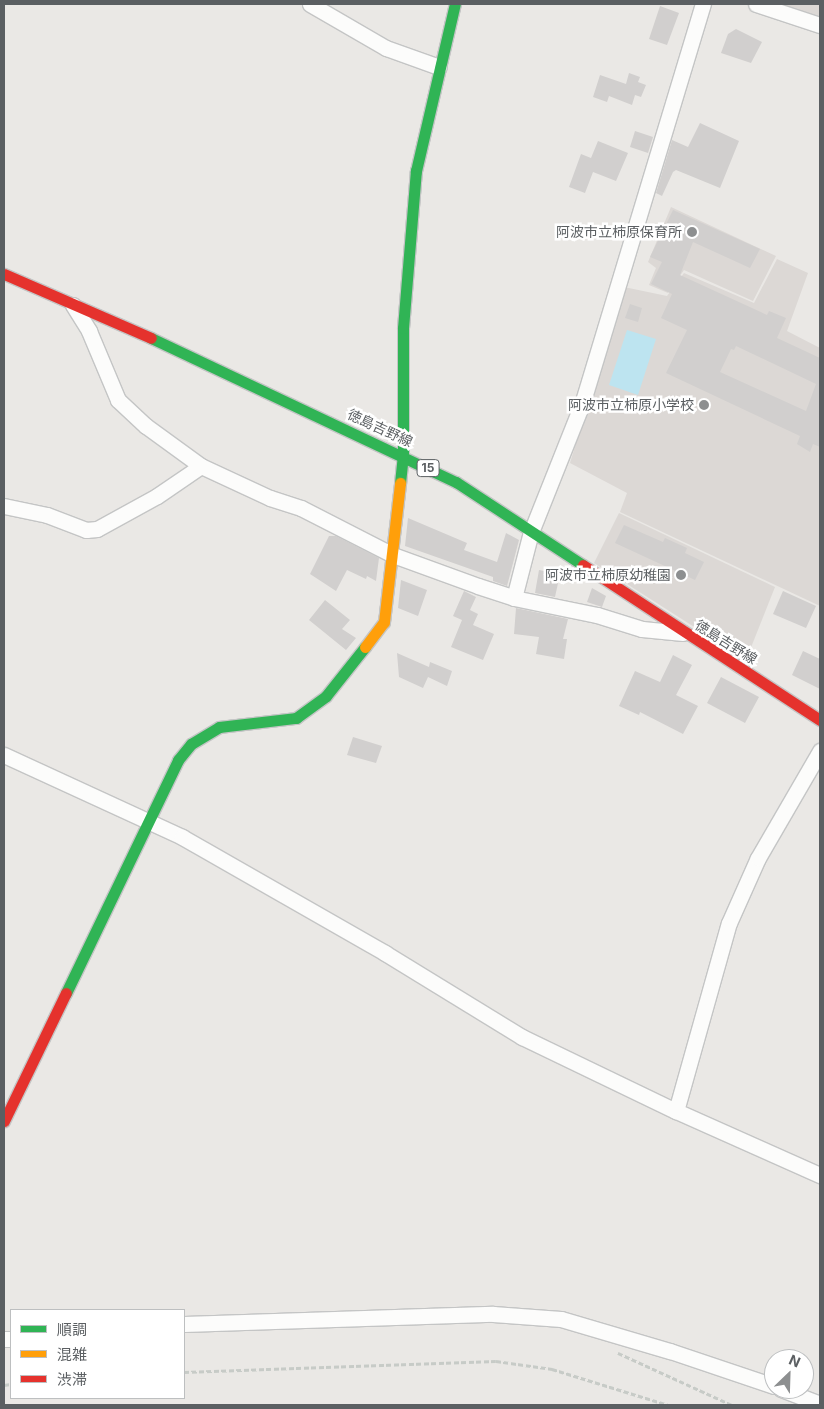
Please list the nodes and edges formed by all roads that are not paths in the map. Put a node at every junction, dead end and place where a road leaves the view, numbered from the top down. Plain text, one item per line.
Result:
1 (310, 4) edge
2 (455, 4) edge
3 (704, 4) edge
4 (756, 4) edge
5 (820, 25) edge
6 (439, 67) junction
7 (4, 274) edge
8 (73, 305) junction
9 (403, 455) junction
10 (201, 466) junction
11 (4, 506) edge
12 (531, 532) junction
13 (393, 555) junction
14 (514, 598) junction
15 (684, 633) junction
16 (820, 720) edge
17 (820, 751) edge
18 (4, 755) edge
19 (147, 821) junction
20 (676, 1111) junction
21 (4, 1121) edge
22 (820, 1175) edge
23 (185, 1324) edge
24 (764, 1383) edge
25 (807, 1399) edge
26 (820, 1404) edge

1 - 6 street
2 - 6 street
3 - 12 street
4 - 5 street
6 - 9 street
7 - 8 street, 徳島吉野線 / 15
8 - 9 street, 徳島吉野線 / 15
8 - 10 street
9 - 12 street, 徳島吉野線 / 15
9 - 13 street
10 - 11 street
10 - 13 street
12 - 14 street
12 - 15 street, 徳島吉野線 / 15
13 - 14 street
13 - 19 street
14 - 15 street
15 - 16 street, 徳島吉野線 / 15
17 - 20 street
18 - 19 street
19 - 20 street
19 - 21 street
20 - 22 street
23 - 24 street
25 - 26 street

